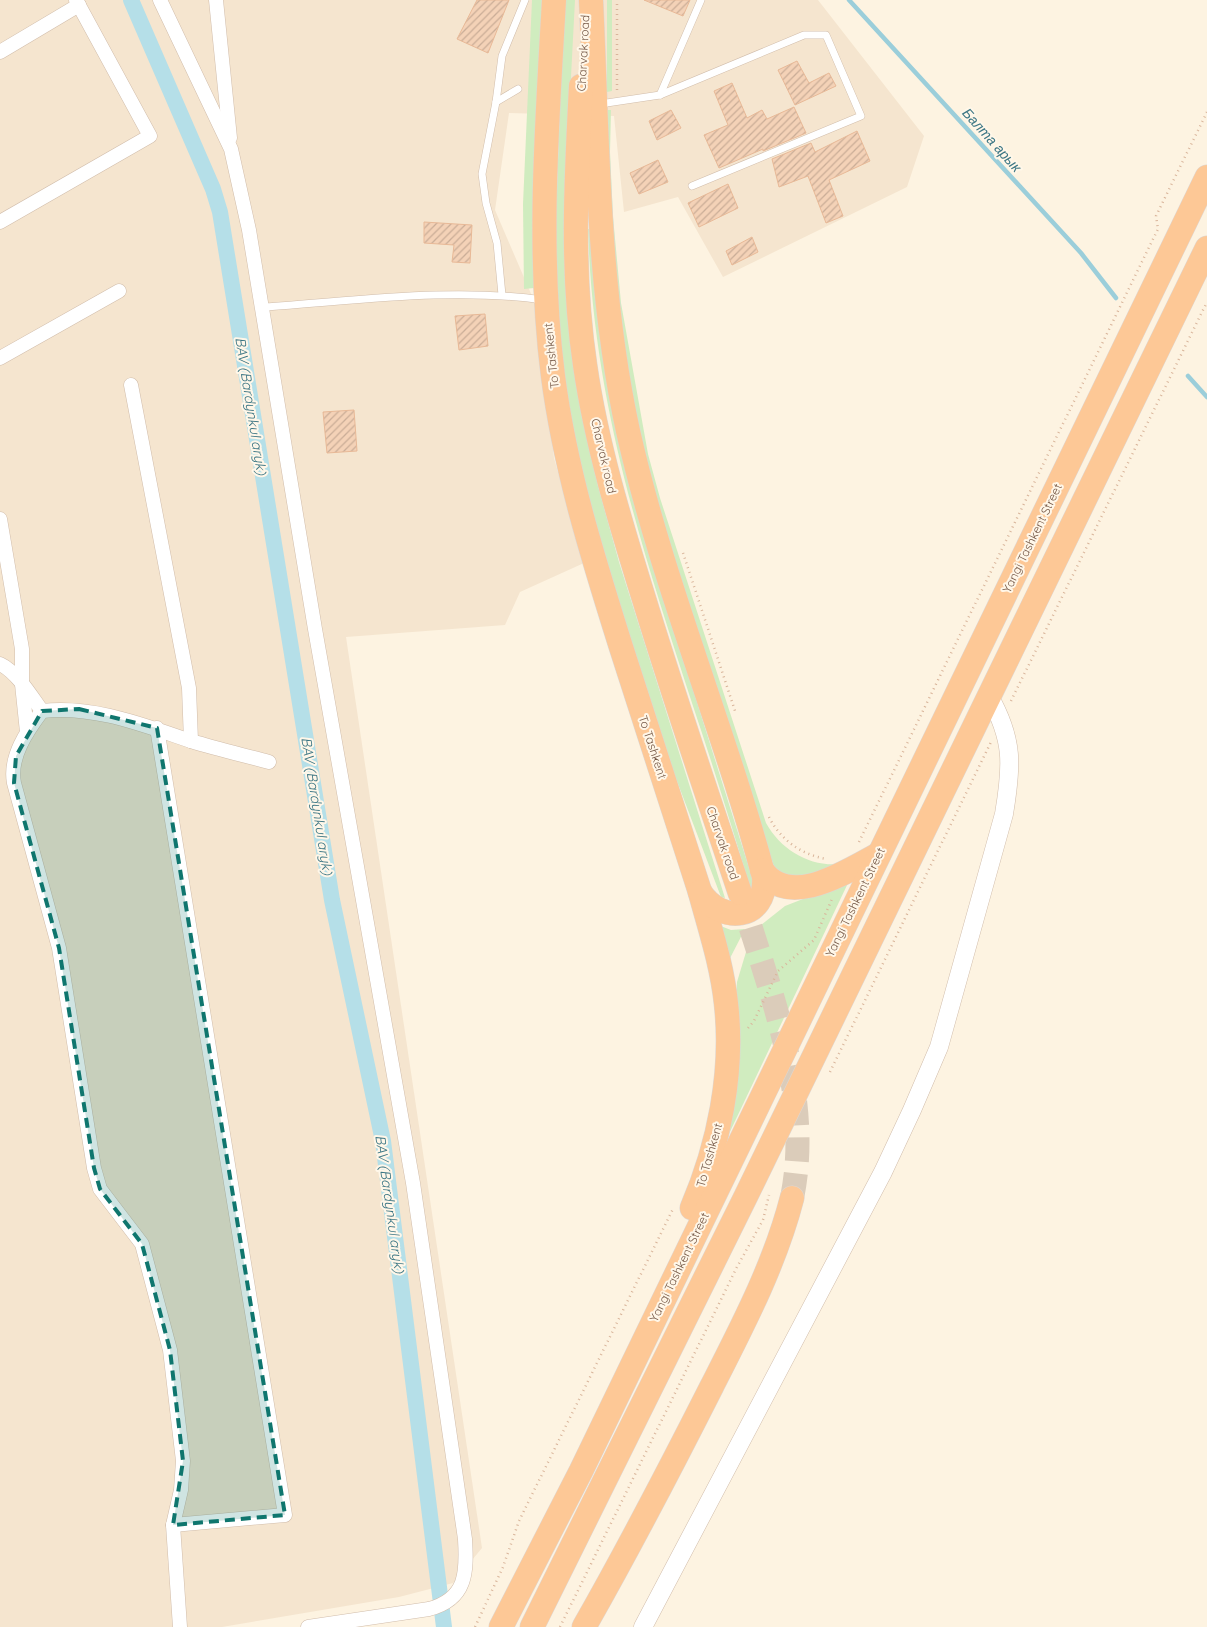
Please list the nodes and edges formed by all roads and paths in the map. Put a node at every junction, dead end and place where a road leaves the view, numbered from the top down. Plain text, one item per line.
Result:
1 (160, 0) edge
2 (216, 0) edge
3 (525, 0) edge
4 (554, 0) edge
5 (586, 0) edge
6 (591, 0) edge
7 (617, 0) edge
8 (701, 0) edge
9 (78, 2) edge
10 (0, 52) edge
11 (518, 89) dead end
12 (660, 95) junction
13 (496, 102) junction
14 (597, 104) junction
15 (232, 149) junction
16 (1207, 177) edge
17 (692, 186) dead end
18 (0, 222) edge
19 (1207, 248) edge
20 (119, 291) dead end
21 (502, 295) junction
22 (546, 301) junction
23 (1207, 302) edge
24 (264, 307) junction
25 (0, 358) edge
26 (131, 385) dead end
27 (0, 519) edge
28 (680, 544) dead end
29 (0, 664) edge
30 (22, 684) junction
31 (989, 696) junction
32 (42, 711) junction
33 (737, 719) dead end
34 (1002, 719) junction
35 (157, 728) junction
36 (27, 732) junction
37 (191, 741) junction
38 (269, 762) dead end
39 (766, 810) dead end
40 (878, 854) junction
41 (832, 859) dead end
42 (762, 870) junction
43 (700, 892) junction
44 (740, 893) tunnel mouth
45 (826, 1077) dead end
46 (769, 1194) dead end
47 (792, 1198) tunnel mouth
48 (581, 1471) junction
49 (173, 1525) junction
50 (180, 1627) edge
51 (308, 1627) edge
52 (501, 1627) edge
53 (532, 1627) edge
54 (560, 1627) edge
55 (584, 1627) edge
56 (643, 1627) edge

1 - 15 street
2 - 15 street
3 - 13 lane
4 - 22 highway, To Tashkent
5 - 14 highway, Charvak road
6 - 14 highway
7 - 14 path
8 - 12 lane
9 - 10 street
9 - 18 street
11 - 13 lane
12 - 14 lane
12 - 17 lane
13 - 21 lane
14 - 42 highway
14 - 44 highway, Charvak road
15 - 24 street
16 - 40 highway, Yangi Tashkent Street
19 - 31 highway
20 - 25 street
21 - 22 lane
21 - 24 lane
22 - 43 highway, To Tashkent
23 - 34 path
24 - 51 street
26 - 37 street
27 - 30 street
28 - 33 path
29 - 30 street
30 - 32 street
30 - 36 street
31 - 34 street
31 - 53 highway
32 - 35 street
32 - 36 street
34 - 45 path
34 - 56 street
35 - 37 street
35 - 49 street
36 - 49 street
37 - 38 street
39 - 41 path
40 - 42 highway
40 - 48 highway, Yangi Tashkent Street
42 - 43 highway
43 - 48 highway, To Tashkent
46 - 54 path
47 - 55 highway
48 - 52 highway, Yangi Tashkent Street
49 - 50 street

